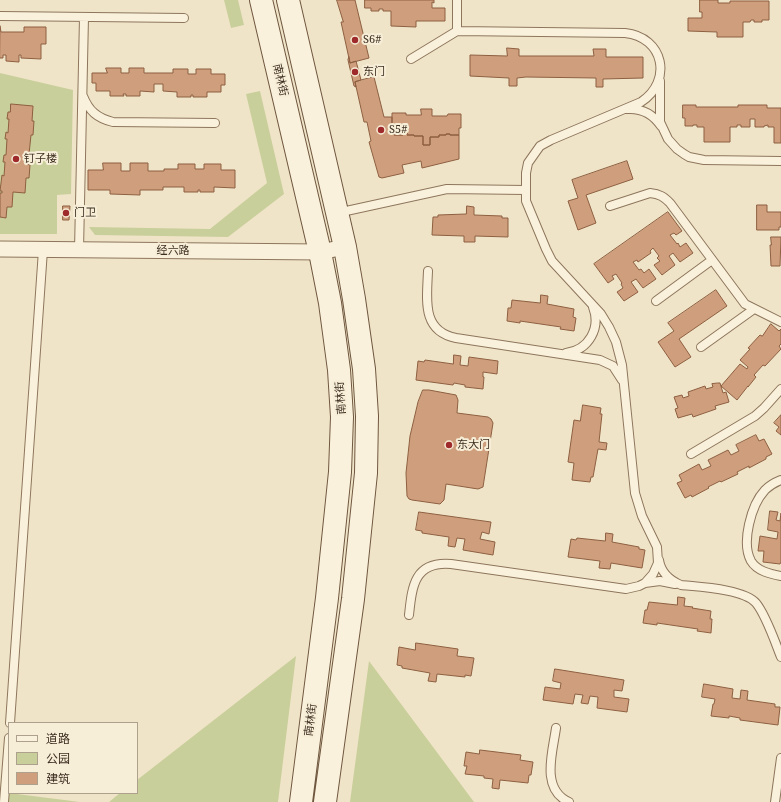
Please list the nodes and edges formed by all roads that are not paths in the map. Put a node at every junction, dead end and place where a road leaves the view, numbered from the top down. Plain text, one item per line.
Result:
1 (261, 0) edge
2 (288, 0) edge
3 (457, 0) edge
4 (0, 16) edge
5 (84, 17) junction
6 (184, 18) dead end
7 (457, 31) junction
8 (411, 59) dead end
9 (660, 74) junction
10 (82, 94) junction
11 (622, 110) junction
12 (215, 123) dead end
13 (662, 127) junction
14 (781, 161) edge
15 (526, 190) junction
16 (610, 206) dead end
17 (337, 213) junction
18 (345, 247) junction
19 (0, 249) edge
20 (44, 250) junction
21 (79, 250) junction
22 (320, 252) junction
23 (712, 260) junction
24 (428, 271) dead end
25 (590, 301) junction
26 (656, 301) dead end
27 (754, 309) junction
28 (781, 322) edge
29 (701, 347) dead end
30 (560, 354) junction
31 (624, 384) junction
32 (781, 389) edge
33 (691, 454) dead end
34 (781, 480) edge
35 (658, 557) junction
36 (781, 576) edge
37 (645, 583) junction
38 (682, 585) junction
39 (409, 615) dead end
40 (781, 657) edge
41 (10, 722) edge
42 (556, 728) dead end
43 (8, 751) edge
44 (781, 758) edge
45 (4, 802) edge
46 (301, 802) edge
47 (325, 802) edge
48 (569, 802) edge
49 (775, 802) edge

1 - 22 main road, 南林街
2 - 17 main road
3 - 7 lane
4 - 5 lane
5 - 6 lane
5 - 10 lane
7 - 8 lane
7 - 9 lane
9 - 11 lane
9 - 13 lane
10 - 12 lane
10 - 21 lane
11 - 13 lane
11 - 15 lane
13 - 14 lane
15 - 17 lane
15 - 25 lane
16 - 23 lane
17 - 18 main road
18 - 22 street, 经六路
18 - 47 main road
19 - 20 street, 经六路
20 - 21 street, 经六路
20 - 41 lane
21 - 22 street, 经六路
22 - 46 main road, 南林街
23 - 26 lane
23 - 27 lane
24 - 30 lane
25 - 30 lane
25 - 31 lane
27 - 28 lane
27 - 29 lane
30 - 31 lane
31 - 35 lane
32 - 33 lane
34 - 36 lane
35 - 37 lane
35 - 38 lane
37 - 38 lane
37 - 39 lane
38 - 40 lane
42 - 48 lane
43 - 45 lane
44 - 49 lane

